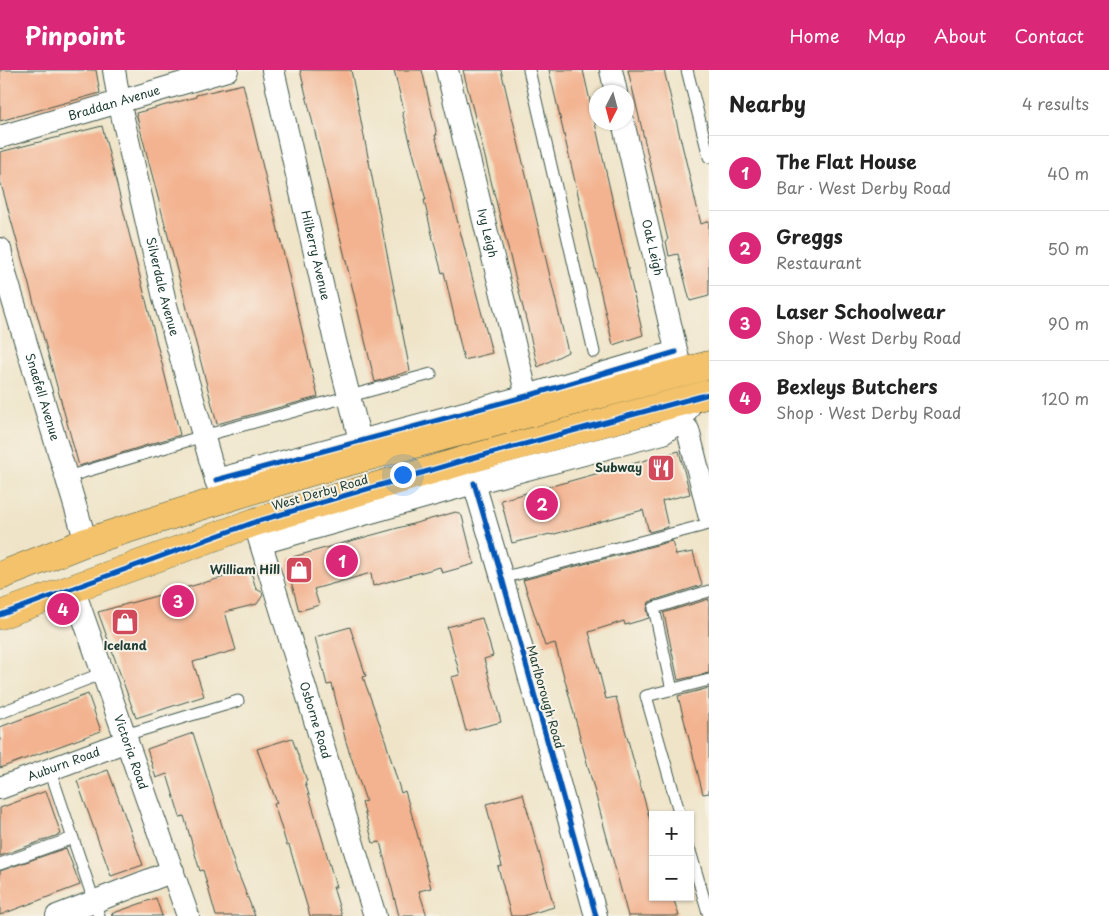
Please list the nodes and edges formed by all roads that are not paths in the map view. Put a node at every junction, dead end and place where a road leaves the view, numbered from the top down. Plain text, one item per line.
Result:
1 (114, 70) edge
2 (227, 70) edge
3 (273, 70) edge
4 (447, 70) edge
5 (529, 70) edge
6 (611, 70) edge
7 (687, 70) edge
8 (614, 85) edge
9 (119, 102) junction
10 (625, 130) edge
11 (0, 137) edge
12 (709, 157) edge
13 (0, 250) edge
14 (3, 278) edge
15 (594, 352) dead end
16 (679, 362) junction
17 (709, 365) edge
18 (431, 374) dead end
19 (349, 396) junction
20 (526, 396) junction
21 (702, 396) edge
22 (680, 421) junction
23 (204, 436) junction
24 (360, 440) junction
25 (67, 478) junction
26 (474, 483) junction
27 (220, 490) junction
28 (709, 514) edge
29 (709, 524) edge
30 (258, 533) junction
31 (86, 542) junction
32 (0, 576) edge
33 (502, 578) junction
34 (73, 588) junction
35 (709, 591) edge
36 (0, 615) edge
37 (103, 673) junction
38 (709, 680) edge
39 (672, 690) junction
40 (238, 701) dead end
41 (0, 712) edge
42 (126, 738) junction
43 (50, 770) junction
44 (0, 788) edge
45 (679, 811) edge
46 (73, 838) junction
47 (691, 856) edge
48 (0, 864) edge
49 (173, 871) junction
50 (96, 909) edge
51 (56, 916) edge
52 (188, 916) edge
53 (375, 916) edge
54 (596, 916) edge
55 (709, 916) edge

1 - 9 street, Silverdale Avenue
2 - 9 street, Braddan Avenue
3 - 19 street, Hilberry Avenue
4 - 20 street, Ivy Leigh
5 - 15 lane
6 - 8 street
7 - 12 lane
9 - 11 street, Braddan Avenue
9 - 23 street, Silverdale Avenue
10 - 16 street, Oak Leigh
13 - 14 street, Snaefell Avenue
14 - 25 street, Snaefell Avenue
16 - 17 highway, West Derby Road
16 - 20 street
16 - 27 highway, West Derby Road
18 - 19 lane
19 - 23 lane
19 - 24 street, Hilberry Avenue
20 - 24 street
21 - 22 street, West Derby Road
21 - 30 highway, West Derby Road
22 - 26 street, West Derby Road
22 - 28 street
23 - 25 lane
23 - 27 street, Silverdale Avenue
24 - 27 street
25 - 31 street, Snaefell Avenue
26 - 30 street, West Derby Road
26 - 33 street, Marlborough Road
27 - 31 highway, West Derby Road
29 - 33 lane
30 - 34 highway, West Derby Road
30 - 53 street, Osborne Road
31 - 32 highway, West Derby Road
33 - 54 street, Marlborough Road
34 - 36 highway, West Derby Road
34 - 37 street, Victoria Road
35 - 39 lane
37 - 41 lane
37 - 42 street, Victoria Road
38 - 39 lane
39 - 45 lane
40 - 42 lane
42 - 43 street, Auburn Road
42 - 49 street, Victoria Road
43 - 44 street, Auburn Road
43 - 46 lane
46 - 48 lane
46 - 50 lane
47 - 55 lane
49 - 50 street
49 - 52 street, Victoria Road
50 - 51 street

